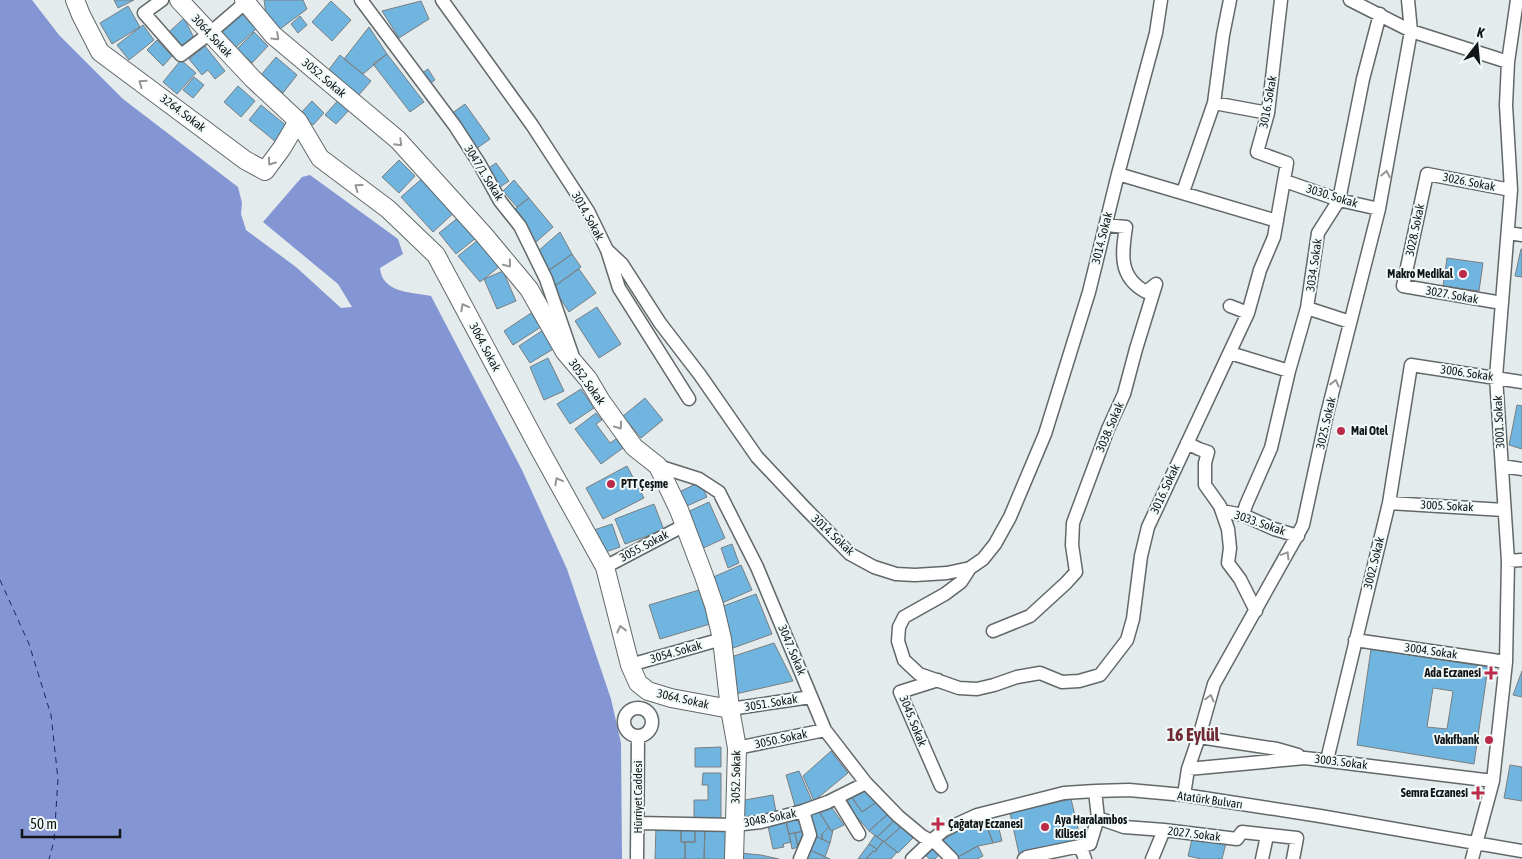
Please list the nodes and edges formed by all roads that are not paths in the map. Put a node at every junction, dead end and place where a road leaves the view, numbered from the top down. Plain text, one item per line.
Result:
1 (75, 0) edge
2 (162, 0) edge
3 (179, 0) edge
4 (361, 0) edge
5 (442, 0) edge
6 (1162, 0) edge
7 (1230, 0) edge
8 (1281, 0) edge
9 (1350, 0) edge
10 (1408, 0) edge
11 (1517, 0) edge
12 (245, 1) edge
13 (1380, 14) junction
14 (1411, 31) junction
15 (210, 34) junction
16 (1508, 62) junction
17 (1214, 103) junction
18 (1268, 114) junction
19 (298, 121) junction
20 (1118, 174) junction
21 (1427, 174) joint
22 (1285, 180) junction
23 (1510, 190) junction
24 (1183, 192) junction
25 (1339, 200) junction
26 (1379, 209) junction
27 (1277, 221) junction
28 (1106, 225) junction
29 (1508, 233) junction
30 (1522, 235) edge
31 (607, 250) junction
32 (1403, 286) joint
33 (1502, 304) junction
34 (1230, 306) dead end
35 (1307, 308) junction
36 (1248, 314) junction
37 (1350, 322) junction
38 (1230, 353) junction
39 (576, 364) junction
40 (1411, 365) joint
41 (1289, 371) junction
42 (1496, 377) junction
43 (1522, 382) edge
44 (689, 399) dead end
45 (1187, 443) junction
46 (658, 466) junction
47 (1502, 466) junction
48 (1522, 469) edge
49 (1389, 503) junction
50 (1504, 510) junction
51 (1222, 511) junction
52 (1243, 516) junction
53 (684, 526) junction
54 (1298, 536) junction
55 (1522, 560) edge
56 (1508, 561) junction
57 (605, 567) junction
58 (970, 568) junction
59 (1256, 611) junction
60 (993, 631) dead end
61 (722, 639) junction
62 (1355, 640) junction
63 (1506, 662) junction
64 (630, 665) junction
65 (938, 680) junction
66 (811, 696) junction
67 (730, 709) junction
68 (825, 730) junction
69 (638, 736) dead end
70 (1199, 738) junction
71 (737, 748) junction
72 (1305, 758) junction
73 (1328, 760) junction
74 (1188, 769) junction
75 (1493, 781) junction
76 (866, 783) junction
77 (941, 786) dead end
78 (1095, 791) junction
79 (1184, 795) junction
80 (837, 798) junction
81 (803, 811) junction
82 (1098, 818) junction
83 (638, 823) junction
84 (734, 825) junction
85 (1164, 830) junction
86 (859, 834) dead end
87 (1267, 836) junction
88 (931, 840) junction
89 (1476, 842) junction
90 (1080, 846) junction
91 (1522, 851) edge
92 (637, 859) edge
93 (734, 859) edge
94 (800, 859) edge
95 (912, 859) edge
96 (952, 859) edge
97 (1024, 859) edge
98 (1085, 859) edge
99 (1152, 859) edge
100 (1262, 859) edge
101 (1293, 859) edge
102 (1472, 859) edge

19 -> 1 street, 3264. Sokak
2 - 15 street
3 - 15 street, 3064. Sokak
4 - 39 street, 3047/1. Sokak
5 - 31 street, 3014. Sokak
6 - 20 street, 3014. Sokak
7 - 17 street
8 - 18 street, 3016. Sokak
9 - 13 street
10 - 14 street, 3025. Sokak
11 - 16 street, 3001. Sokak
12 - 15 street
12 -> 39 street, 3052. Sokak
13 - 14 street
13 - 25 street, 3034. Sokak
14 - 16 street
26 -> 14 street, 3025. Sokak
15 - 19 street, 3064. Sokak
16 - 23 street, 3001. Sokak
17 - 18 street
17 - 24 street
18 - 22 street, 3016. Sokak
57 -> 19 street, 3064. Sokak
20 - 24 street
20 - 28 street, 3014. Sokak
21 - 23 street, 3026. Sokak
21 - 32 street, 3028. Sokak
22 - 25 street, 3030. Sokak
22 - 27 street, 3016. Sokak
23 - 29 street, 3001. Sokak
24 - 27 street
25 - 26 street, 3030. Sokak
25 - 35 street, 3034. Sokak
26 - 37 street, 3025. Sokak
27 - 36 street, 3016. Sokak
28 - 58 street, 3014. Sokak
28 - 60 street, 3038. Sokak
29 - 30 street
29 - 33 street, 3001. Sokak
31 - 44 street
31 - 58 street, 3014. Sokak
32 - 33 street, 3027. Sokak
33 - 42 street, 3001. Sokak
34 - 36 street
35 - 37 street
35 - 41 street, 3034. Sokak
36 - 38 street, 3016. Sokak
54 -> 37 street, 3025. Sokak
38 - 41 street
38 - 45 street, 3016. Sokak
39 -> 46 street, 3052. Sokak
40 - 42 street, 3006. Sokak
40 - 49 street, 3002. Sokak
41 - 52 street, 3034. Sokak
42 - 43 street, 3006. Sokak
42 - 47 street, 3001. Sokak
45 - 51 street
45 - 65 street, 3016. Sokak
46 - 53 street, 3052. Sokak
46 - 66 street, 3047. Sokak
47 - 48 street
47 - 50 street, 3001. Sokak
49 - 50 street, 3005. Sokak
49 - 62 street, 3002. Sokak
50 - 56 street, 3001. Sokak
51 - 52 street, 3033. Sokak
51 - 59 street
52 - 54 street, 3033. Sokak
53 - 57 street, 3055. Sokak
53 - 61 street, 3052. Sokak
59 -> 54 street, 3025. Sokak
55 - 56 street
56 - 63 street, 3001. Sokak
64 -> 57 street, 3064. Sokak
58 - 65 street, 3016. Sokak
70 -> 59 street, 3025. Sokak
61 - 64 street, 3054. Sokak
61 - 67 street, 3052. Sokak
62 - 63 street, 3004. Sokak
62 - 73 street, 3002. Sokak
63 - 75 street, 3001. Sokak
64 - 67 street, 3064. Sokak
65 - 77 street, 3045. Sokak
66 - 67 street, 3051. Sokak
66 - 68 street, 3047. Sokak
67 - 71 street, 3052. Sokak
68 - 71 street, 3050. Sokak
68 - 76 street, 3047. Sokak
69 - 83 street, Hürriyet Caddesi
70 - 72 street
70 - 74 street, 3025. Sokak
71 - 84 street, 3052. Sokak
72 - 73 street, 3003. Sokak
72 - 74 street, 3003. Sokak
73 - 75 street, 3003. Sokak
74 - 79 street, 3025. Sokak
75 - 89 street, 3001. Sokak
76 - 80 street, 3048. Sokak
76 - 88 street, 3047. Sokak
78 - 79 street, Atatürk Bulvarı
78 - 82 street
78 - 88 street, Atatürk Bulvarı
79 - 89 street, Atatürk Bulvarı
80 - 81 street, 3048. Sokak
80 - 86 street
81 - 84 street, 3048. Sokak
81 - 94 street
82 - 85 street, 2027. Sokak
82 - 90 street
83 - 84 street, 3048. Sokak
83 - 92 street, Hürriyet Caddesi
84 - 93 street, 3052. Sokak
85 - 87 street, 2027. Sokak
85 - 99 street
87 - 100 street
87 - 101 street, 2027. Sokak
88 - 95 street, Atatürk Bulvarı
88 - 96 street, 3047. Sokak
89 - 91 street, Atatürk Bulvarı
89 - 102 street, 3001. Sokak
90 - 97 street
90 - 98 street

